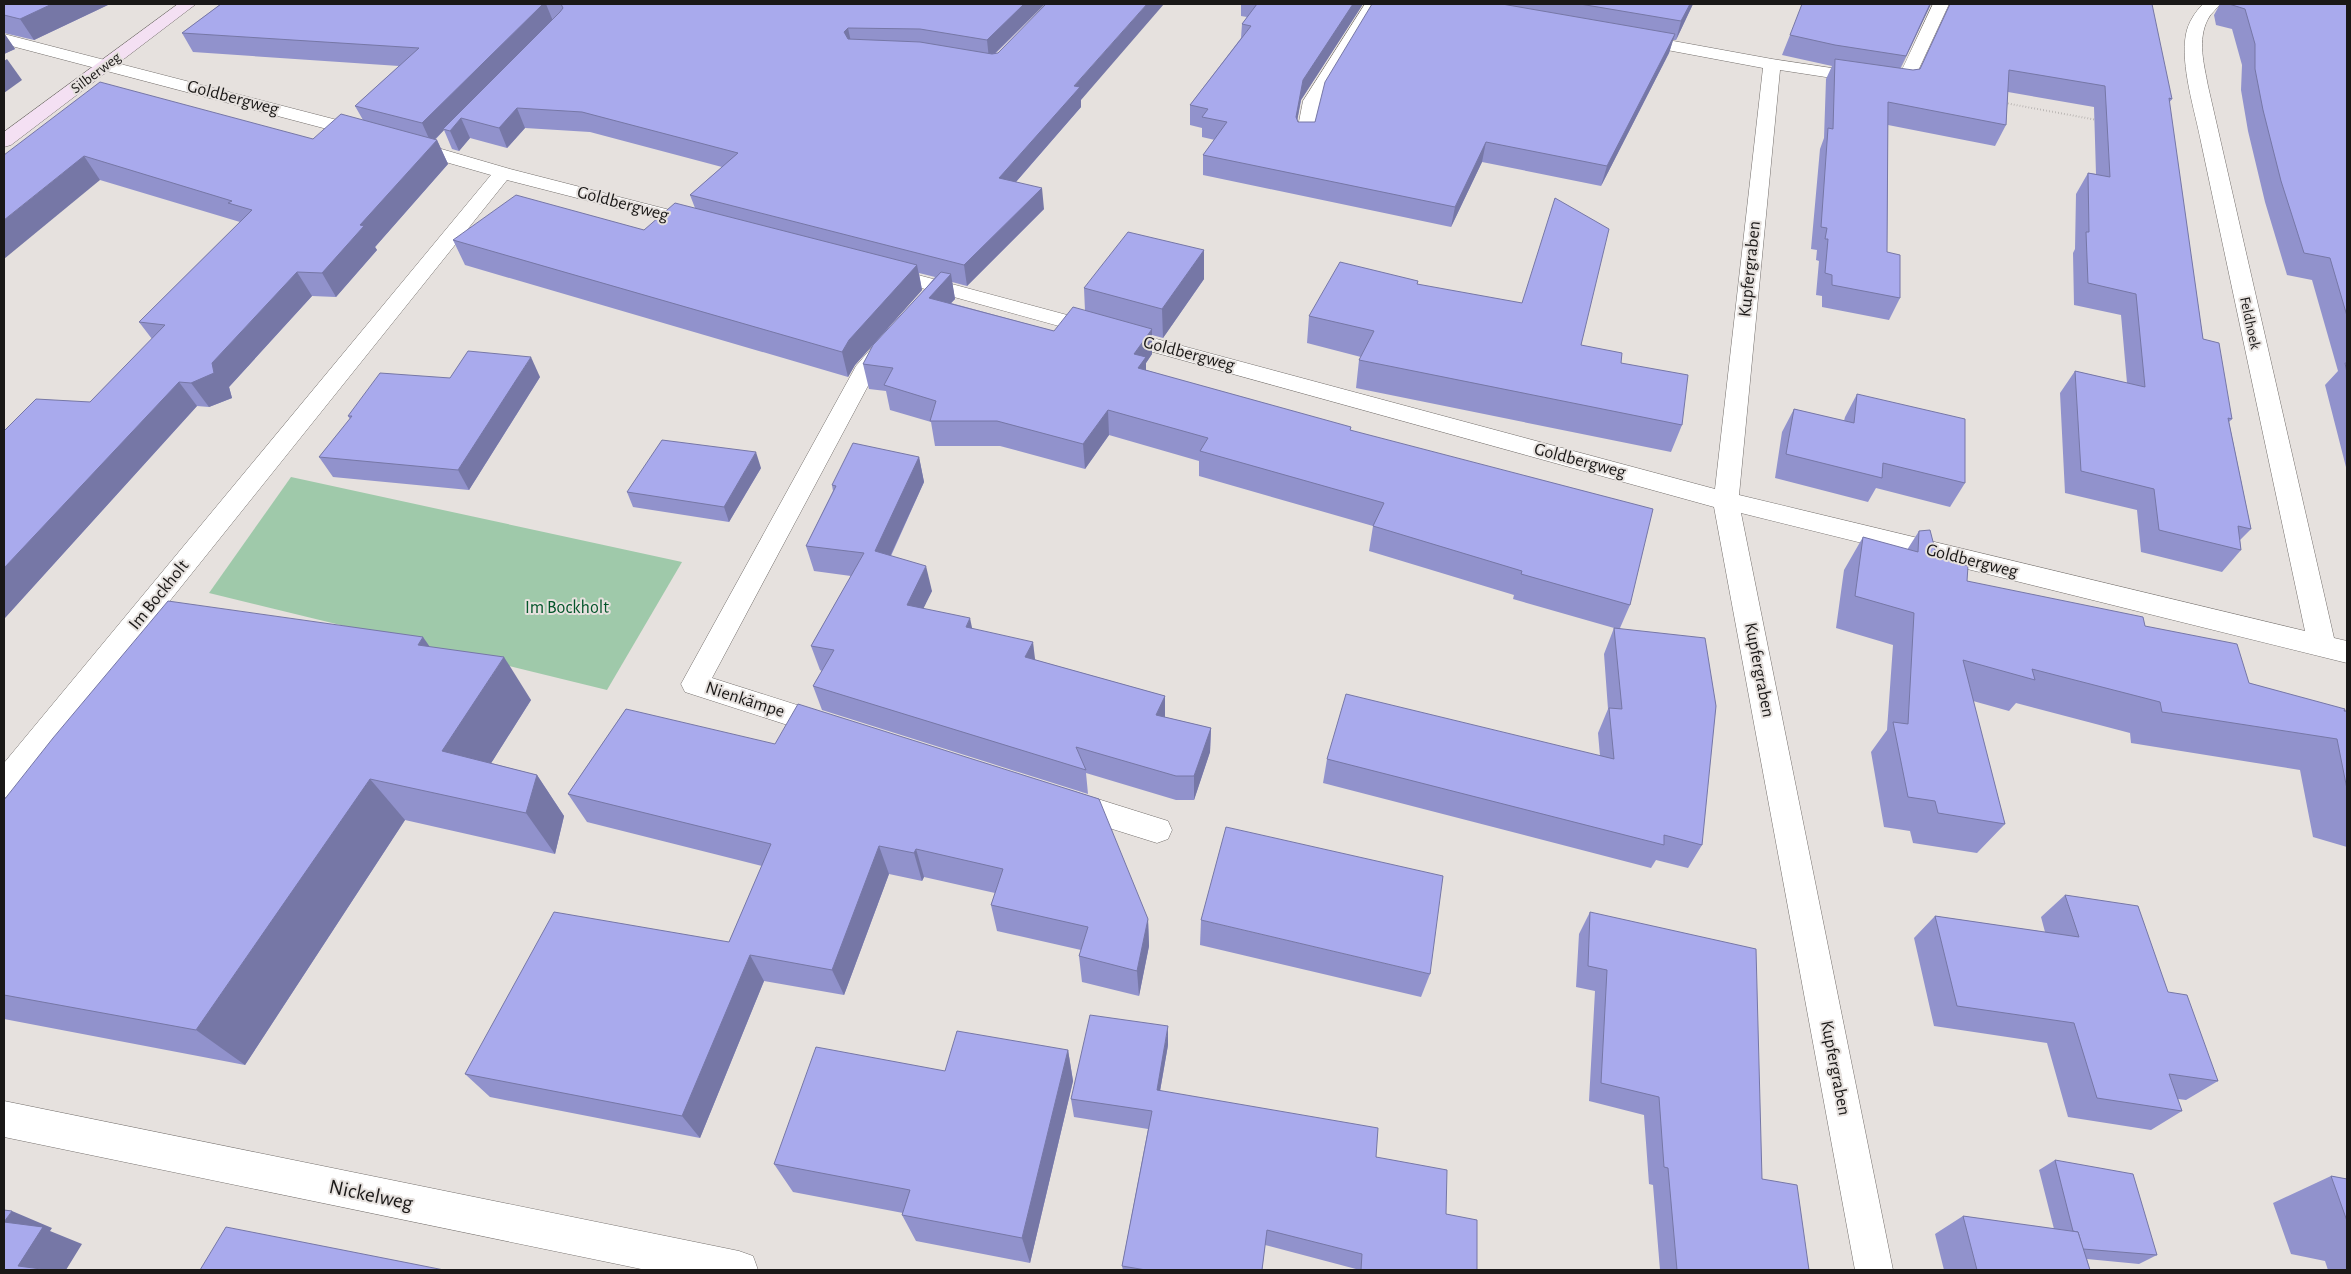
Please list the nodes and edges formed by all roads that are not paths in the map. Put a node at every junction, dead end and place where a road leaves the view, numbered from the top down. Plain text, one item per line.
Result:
1 (188, 4) edge
2 (1373, 4) edge
3 (1941, 4) edge
4 (2212, 4) edge
5 (1615, 36) edge
6 (4, 39) edge
7 (1772, 64) junction
8 (107, 65) junction
9 (1305, 137) edge
10 (4, 141) edge
11 (503, 173) junction
12 (721, 229) edge
13 (863, 266) edge
14 (939, 286) junction
15 (1726, 501) junction
16 (2322, 645) junction
17 (2347, 652) edge
18 (856, 735) edge
19 (4, 785) edge
20 (1044, 795) edge
21 (1157, 830) dead end
22 (4, 1120) edge
23 (739, 1270) edge
24 (1874, 1270) edge

1 - 8 street, Silberweg
2 - 9 street
3 - 7 street
4 - 16 street, Feldhoek
5 - 7 street
6 - 8 street, Goldbergweg
7 - 15 street, Kupfergraben
8 - 10 street, Silberweg
8 - 11 street, Goldbergweg
11 - 12 street, Goldbergweg
11 - 19 street, Im Bockholt
13 - 14 street, Goldbergweg
14 - 15 street, Goldbergweg
14 - 18 street, Nienkämpe
15 - 16 street, Goldbergweg
15 - 24 street, Kupfergraben
16 - 17 street, Goldbergweg
20 - 21 street
22 - 23 street, Nickelweg

